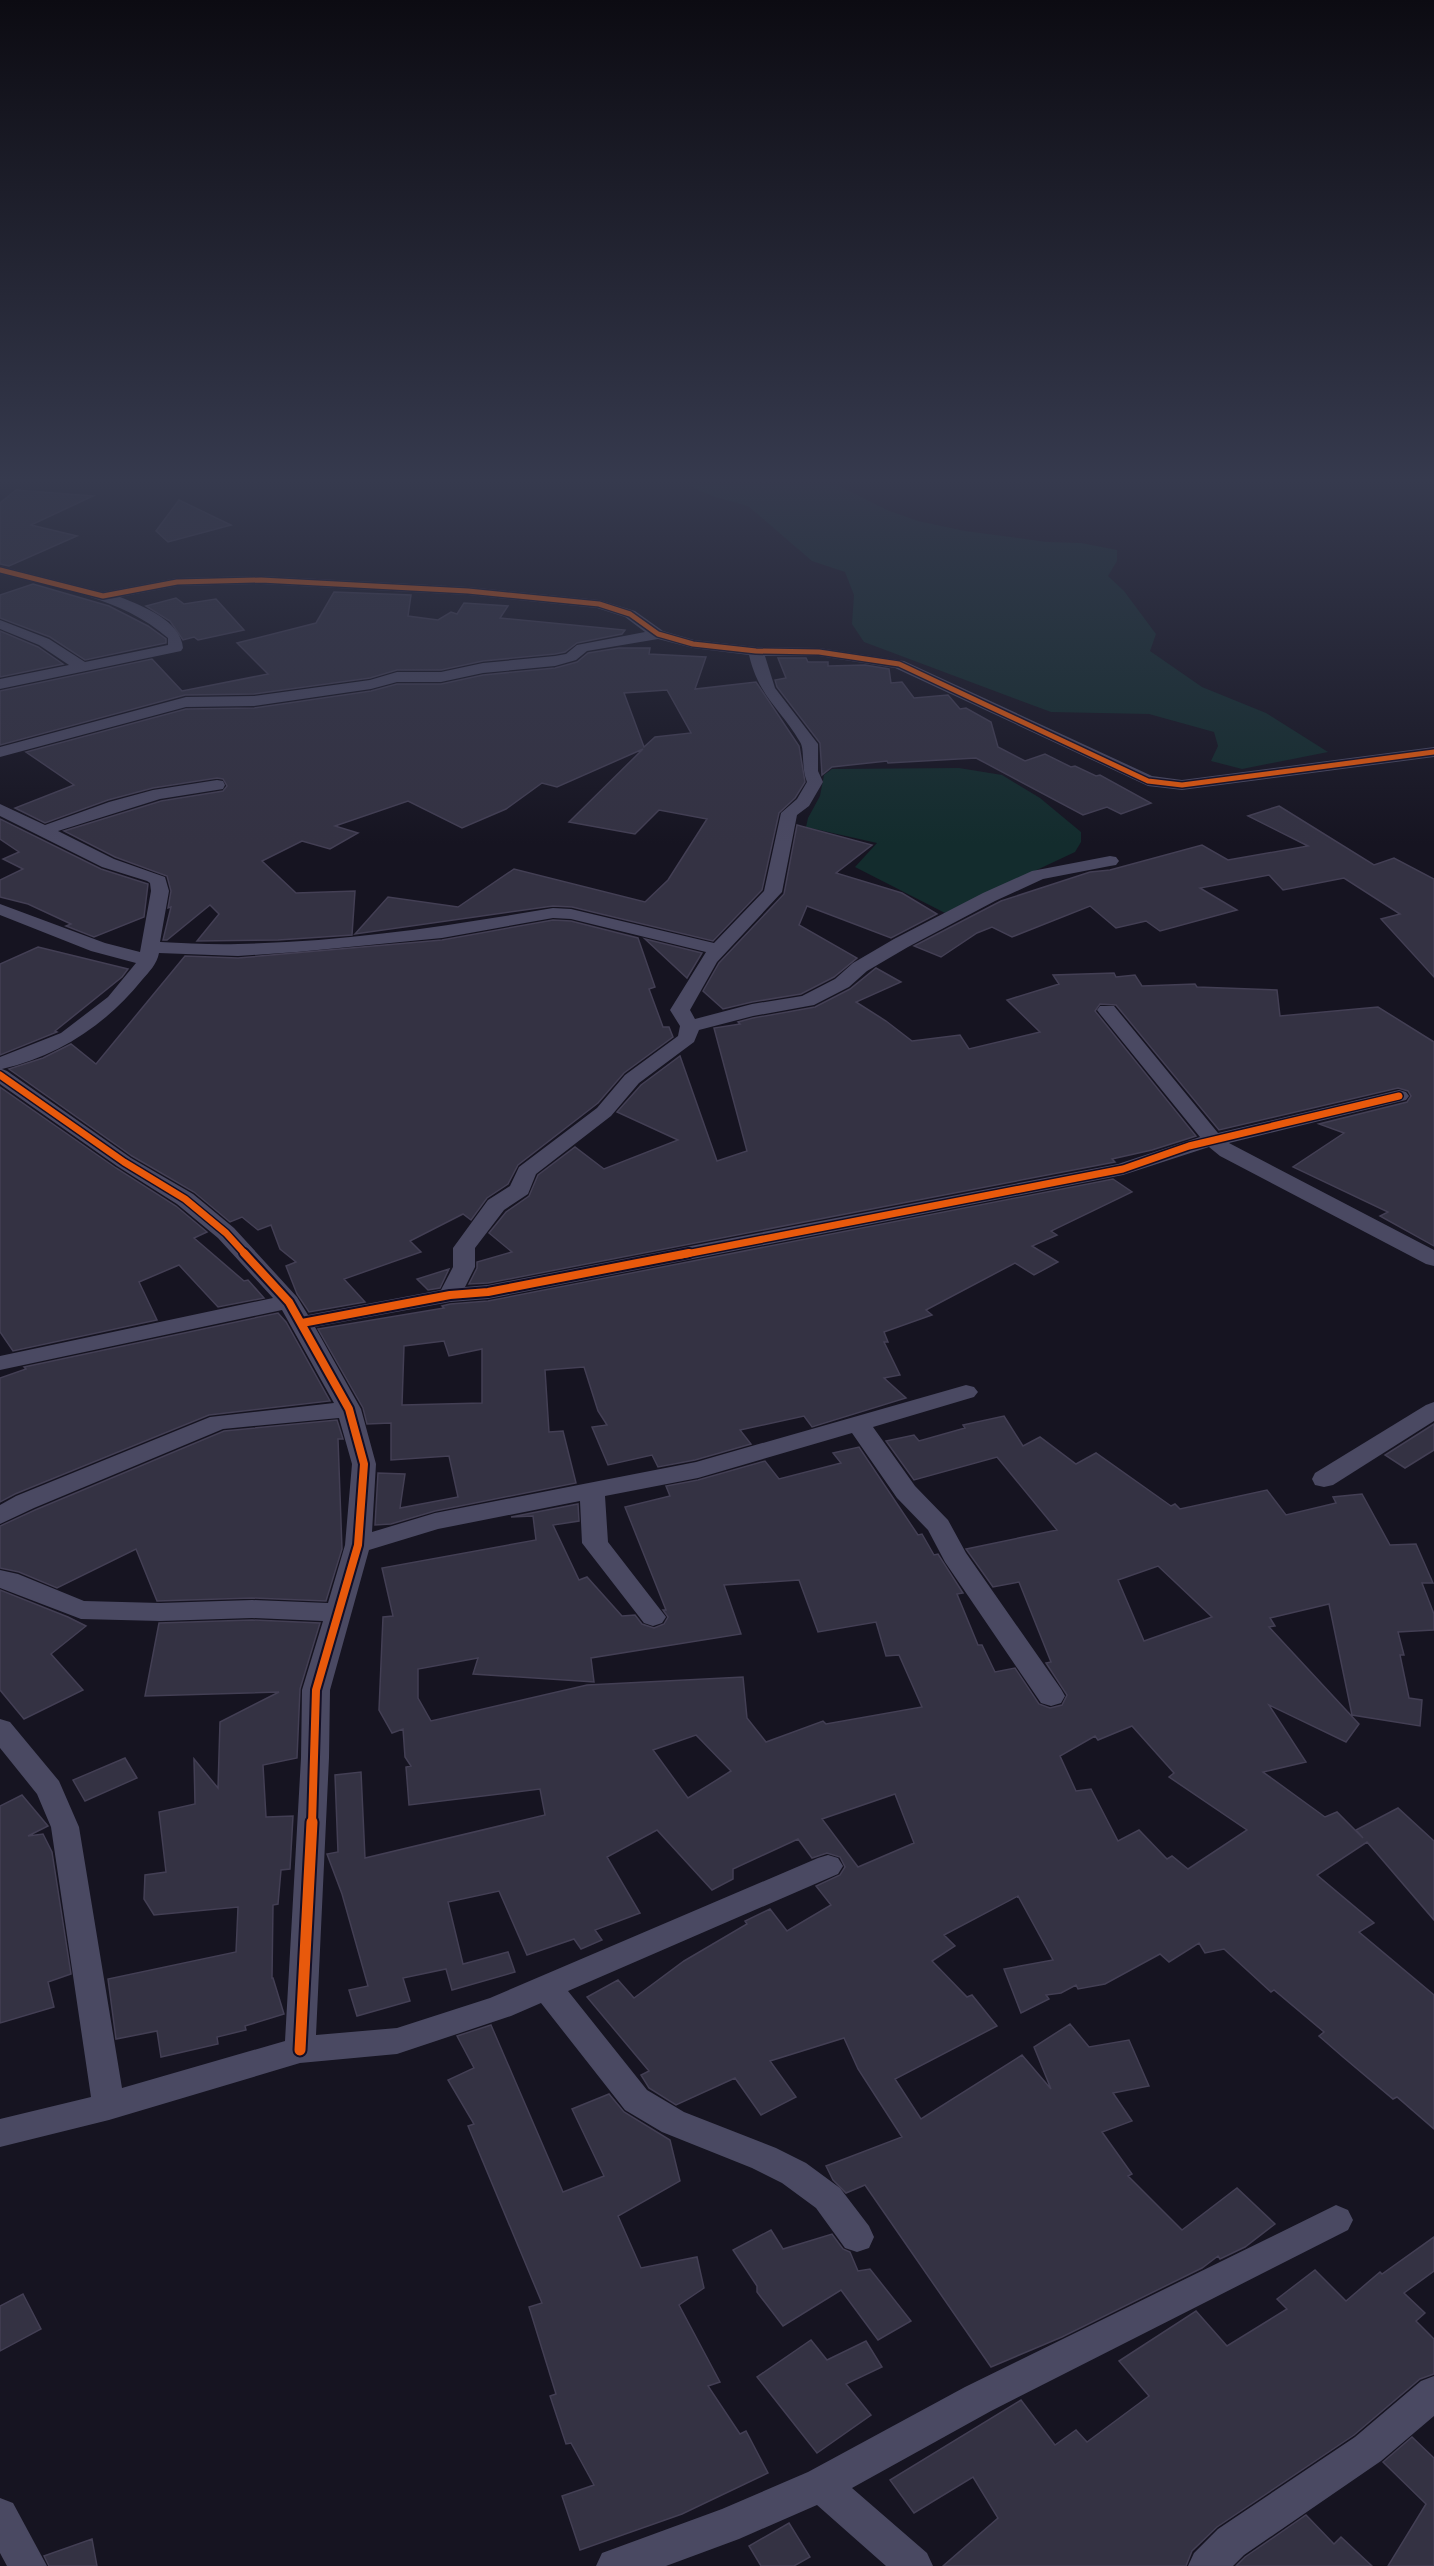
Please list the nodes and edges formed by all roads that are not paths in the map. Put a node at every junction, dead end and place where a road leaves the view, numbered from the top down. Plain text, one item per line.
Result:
1 (129, 605) edge
2 (601, 605) edge
3 (0, 624) edge
4 (658, 634) junction
5 (756, 651) junction
6 (84, 668) junction
7 (0, 684) edge
8 (0, 752) edge
9 (1434, 752) edge
10 (217, 785) dead end
11 (0, 809) edge
12 (43, 831) junction
13 (1110, 861) dead end
14 (0, 909) edge
15 (718, 949) junction
16 (149, 954) junction
17 (1107, 1010) dead end
18 (690, 1026) junction
19 (0, 1065) edge
20 (0, 1075) edge
21 (1399, 1096) dead end
22 (1214, 1141) junction
23 (1434, 1259) edge
24 (450, 1295) junction
25 (296, 1312) junction
26 (0, 1363) edge
27 (966, 1392) dead end
28 (349, 1409) junction
29 (1434, 1410) edge
30 (858, 1424) junction
31 (1324, 1479) dead end
32 (592, 1491) junction
33 (0, 1516) edge
34 (358, 1545) junction
35 (0, 1579) edge
36 (339, 1612) junction
37 (653, 1617) dead end
38 (1052, 1696) dead end
39 (0, 1729) edge
40 (828, 1866) dead end
41 (547, 1987) junction
42 (300, 2050) junction
43 (109, 2106) junction
44 (0, 2133) edge
45 (1336, 2220) dead end
46 (857, 2237) dead end
47 (1434, 2393) edge
48 (821, 2485) junction
49 (0, 2516) edge
50 (28, 2566) edge
51 (615, 2566) edge
52 (914, 2566) edge
53 (1207, 2566) edge

1 - 6 street
2 - 4 street
3 - 6 street
4 - 5 street
4 - 8 street
5 - 9 street
5 - 15 street
6 - 7 street
10 - 12 street
11 - 12 street
12 - 16 street
13 - 18 street
14 - 16 street
15 - 16 street
15 - 18 street
16 - 19 street
17 - 22 street
18 - 24 street
20 - 25 street
21 - 22 street
22 - 23 street
22 - 24 street
24 - 25 street
25 - 26 street
25 - 28 street
27 - 30 street
28 - 33 street
28 - 34 street
29 - 31 street
30 - 32 street
30 - 38 street
32 - 34 street
32 - 37 street
34 - 36 street
35 - 36 street
36 - 42 street
39 - 43 street
40 - 41 street
41 - 42 street
41 - 46 street
42 - 43 street
43 - 44 street
45 - 48 street
47 - 53 street
48 - 51 street
48 - 52 street
49 - 50 street

